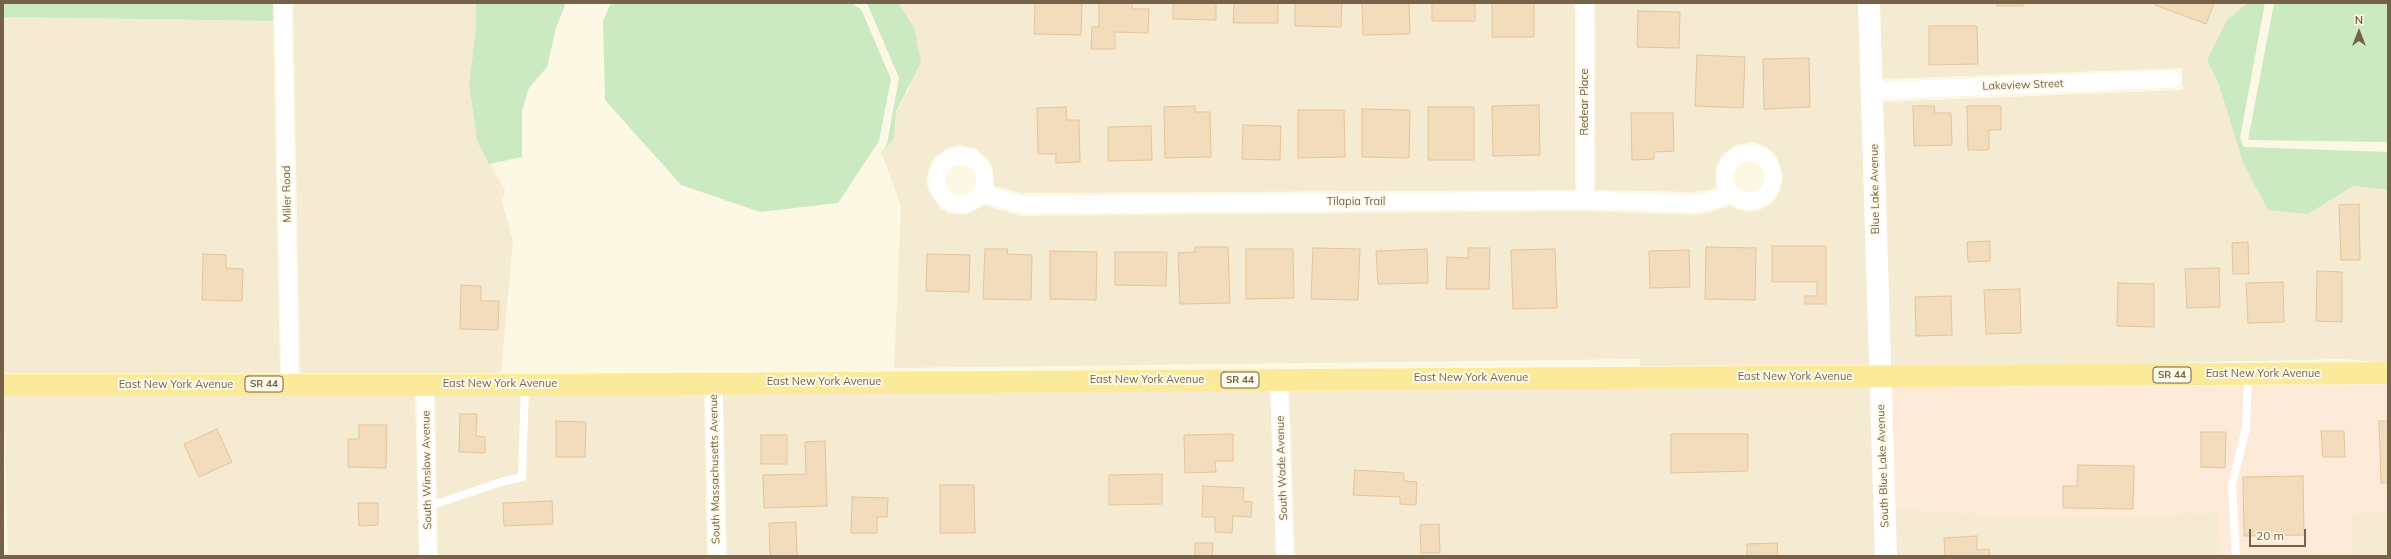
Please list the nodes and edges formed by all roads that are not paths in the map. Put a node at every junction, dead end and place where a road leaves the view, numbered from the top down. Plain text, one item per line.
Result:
1 (283, 3) edge
2 (1585, 3) edge
3 (1869, 3) edge
4 (2173, 79) dead end
5 (1873, 91) junction
6 (981, 193) dead end
7 (1732, 194) dead end
8 (1585, 200) junction
9 (2248, 374) junction
10 (2388, 374) edge
11 (1880, 376) junction
12 (1279, 380) junction
13 (714, 383) junction
14 (290, 384) junction
15 (425, 384) junction
16 (3, 385) edge
17 (524, 385) junction
18 (428, 507) junction
19 (428, 556) edge
20 (717, 556) edge
21 (1286, 556) edge
22 (1886, 556) edge
23 (2236, 556) edge

1 - 14 street, Miller Road
2 - 8 street, Redear Place
3 - 5 main road, Blue Lake Avenue
4 - 5 street, Lakeview Street
5 - 11 main road, Blue Lake Avenue
6 - 8 street, Tilapia Trail
7 - 8 street, Tilapia Trail
9 - 10 main road, East New York Avenue / SR 44
9 - 11 main road, East New York Avenue / SR 44
9 - 23 lane
11 - 12 main road, East New York Avenue / SR 44
11 - 22 main road, South Blue Lake Avenue
12 - 13 main road, East New York Avenue / SR 44
12 - 21 street, South Wade Avenue
13 - 17 main road, East New York Avenue / SR 44
13 - 20 street, South Massachusetts Avenue
14 - 15 main road, East New York Avenue / SR 44
14 - 16 main road, East New York Avenue / SR 44
15 - 17 main road, East New York Avenue / SR 44
15 - 18 street, South Winslow Avenue
17 - 18 lane
18 - 19 street, South Winslow Avenue

